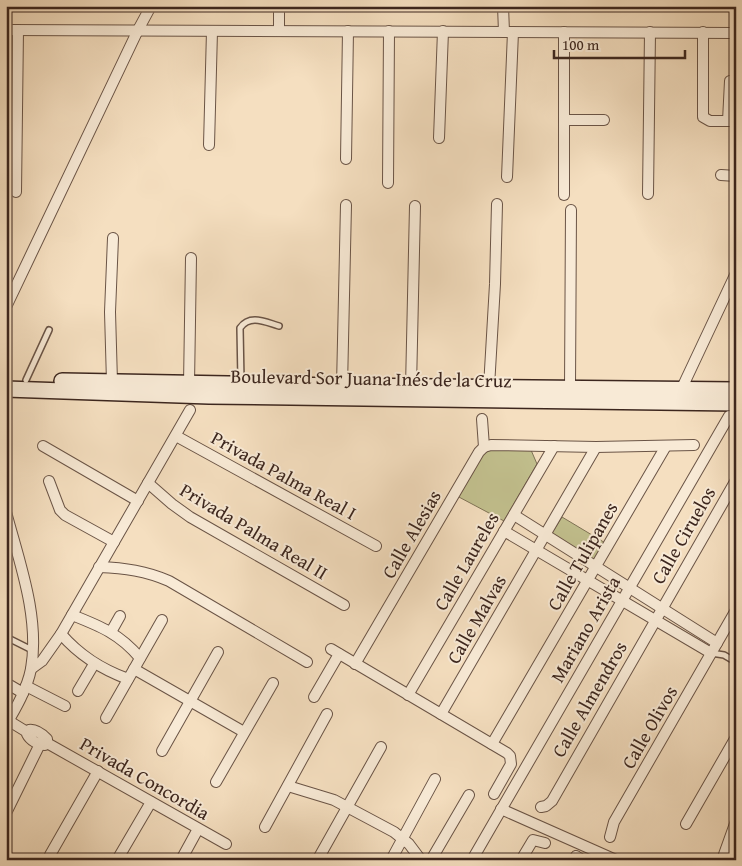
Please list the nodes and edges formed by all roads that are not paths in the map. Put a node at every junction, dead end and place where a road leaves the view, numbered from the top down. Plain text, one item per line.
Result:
1 (151, 6) edge
2 (279, 6) edge
3 (503, 6) edge
4 (6, 30) edge
5 (18, 30) junction
6 (138, 30) junction
7 (212, 31) junction
8 (278, 31) junction
9 (389, 31) junction
10 (443, 31) junction
11 (348, 32) junction
12 (508, 32) junction
13 (564, 32) junction
14 (650, 32) junction
15 (703, 32) junction
16 (736, 33) edge
17 (730, 81) dead end
18 (564, 120) junction
19 (604, 120) dead end
20 (732, 121) edge
21 (439, 138) dead end
22 (209, 145) dead end
23 (346, 159) dead end
24 (721, 175) dead end
25 (736, 176) edge
26 (507, 177) dead end
27 (388, 183) dead end
28 (16, 192) dead end
29 (648, 194) dead end
30 (564, 195) dead end
31 (496, 204) dead end
32 (346, 205) dead end
33 (415, 206) dead end
34 (570, 210) dead end
35 (113, 238) dead end
36 (190, 258) dead end
37 (736, 273) edge
38 (6, 307) edge
39 (279, 326) dead end
40 (49, 330) dead end
41 (6, 380) edge
42 (26, 380) junction
43 (112, 382) junction
44 (189, 384) junction
45 (241, 384) junction
46 (342, 386) junction
47 (411, 387) junction
48 (489, 387) junction
49 (570, 388) junction
50 (6, 389) edge
51 (681, 390) junction
52 (736, 390) edge
53 (736, 403) edge
54 (190, 410) dead end
55 (729, 416) dead end
56 (482, 419) dead end
57 (176, 436) junction
58 (42, 446) dead end
59 (554, 446) junction
60 (666, 446) junction
61 (694, 446) dead end
62 (484, 447) junction
63 (596, 447) junction
64 (736, 480) edge
65 (49, 481) dead end
66 (148, 483) junction
67 (138, 502) junction
68 (6, 512) edge
69 (514, 515) junction
70 (504, 531) junction
71 (114, 542) junction
72 (541, 542) junction
73 (376, 546) dead end
74 (99, 567) junction
75 (596, 567) junction
76 (588, 579) junction
77 (630, 588) junction
78 (623, 600) junction
79 (344, 605) dead end
80 (661, 608) junction
81 (736, 610) edge
82 (72, 615) junction
83 (120, 616) dead end
84 (655, 619) junction
85 (162, 620) dead end
86 (111, 632) junction
87 (61, 634) junction
88 (6, 637) edge
89 (717, 643) junction
90 (32, 650) junction
91 (218, 652) dead end
92 (711, 653) junction
93 (724, 655) junction
94 (140, 658) junction
95 (307, 662) dead end
96 (736, 662) edge
97 (94, 664) junction
98 (355, 664) junction
99 (31, 669) junction
100 (134, 669) junction
101 (128, 679) junction
102 (6, 684) edge
103 (273, 684) dead end
104 (24, 689) junction
105 (78, 692) dead end
106 (408, 695) junction
107 (314, 697) dead end
108 (190, 701) junction
109 (65, 706) dead end
110 (327, 714) dead end
111 (441, 714) junction
112 (106, 718) dead end
113 (7, 723) edge
114 (244, 732) junction
115 (736, 737) edge
116 (44, 744) junction
117 (492, 744) junction
118 (380, 747) dead end
119 (162, 751) dead end
120 (98, 772) junction
121 (435, 779) dead end
122 (216, 782) dead end
123 (288, 786) junction
124 (494, 794) dead end
125 (469, 795) dead end
126 (151, 802) junction
127 (347, 807) junction
128 (544, 807) dead end
129 (501, 808) junction
130 (6, 812) edge
131 (736, 821) edge
132 (686, 824) dead end
133 (265, 828) dead end
134 (198, 829) junction
135 (611, 832) dead end
136 (403, 838) junction
137 (546, 843) dead end
138 (226, 844) dead end
139 (50, 855) dead end
140 (318, 859) edge
141 (117, 860) edge
142 (181, 860) edge
143 (392, 860) edge
144 (421, 860) edge
145 (431, 860) edge
146 (472, 860) edge
147 (521, 860) edge
148 (616, 860) edge
149 (722, 860) edge

1 - 6 street
2 - 8 street
3 - 12 street
4 - 5 street
5 - 6 street
5 - 28 street
6 - 7 street
6 - 38 street
7 - 8 street
7 - 22 street
8 - 11 street
9 - 10 street
9 - 11 street
9 - 27 street
10 - 12 street
10 - 21 street
11 - 23 street
12 - 13 street
12 - 26 street
13 - 14 street
13 - 18 street
14 - 15 street
14 - 29 street
15 - 16 street
15 - 20 street
17 - 20 street
18 - 19 street
18 - 30 street
24 - 25 street
31 - 48 street
32 - 46 street
33 - 47 street
34 - 49 street
35 - 43 street
36 - 44 street
37 - 51 street
39 - 45 lane
40 - 42 lane
41 - 42 main road, Boulevard Sor Juana Inés de la Cruz
42 - 43 main road, Boulevard Sor Juana Inés de la Cruz
43 - 44 main road, Boulevard Sor Juana Inés de la Cruz
44 - 45 main road, Boulevard Sor Juana Inés de la Cruz
45 - 46 main road, Boulevard Sor Juana Inés de la Cruz
46 - 47 main road, Boulevard Sor Juana Inés de la Cruz
47 - 48 main road, Boulevard Sor Juana Inés de la Cruz
48 - 49 main road, Boulevard Sor Juana Inés de la Cruz
49 - 51 main road, Boulevard Sor Juana Inés de la Cruz
50 - 53 main road, Boulevard Sor Juana Inés de la Cruz
51 - 52 main road, Boulevard Sor Juana Inés de la Cruz
54 - 57 street
55 - 77 street, Mariano Arista
56 - 62 street
57 - 66 street
57 - 73 street, Privada Palma Real I
58 - 67 street
59 - 62 street
59 - 63 street
59 - 69 street, Calle Laureles
60 - 61 street
60 - 63 street
60 - 75 street, Calle Tulipanes
62 - 98 street, Calle Alesias
63 - 72 street
64 - 80 street, Calle Ciruelos
65 - 71 street
66 - 67 street
66 - 79 street, Privada Palma Real II
67 - 71 street
68 - 90 street
69 - 70 street, Calle Laureles
69 - 72 street
70 - 72 street
70 - 106 street, Calle Laureles
71 - 74 street
72 - 75 street
72 - 76 street
72 - 111 street, Calle Malvas
74 - 82 street
74 - 95 street
75 - 76 street, Calle Tulipanes
75 - 77 street
76 - 78 street
76 - 117 street, Calle Tulipanes
77 - 78 street, Mariano Arista
77 - 80 street
78 - 84 street
78 - 129 street, Mariano Arista
80 - 84 street, Calle Almendros
80 - 89 street
81 - 89 street, Calle Olivos
82 - 86 street
82 - 87 street
83 - 86 street
84 - 92 street
84 - 128 street, Calle Almendros
85 - 94 street
86 - 94 street
87 - 97 street
87 - 99 street
88 - 90 lane
89 - 92 street, Calle Olivos
89 - 93 lane
90 - 99 street
91 - 108 street
92 - 93 lane
92 - 135 street, Calle Olivos
93 - 96 lane
94 - 100 street
97 - 101 street
97 - 105 street
98 - 106 street
98 - 107 street
99 - 104 street
100 - 101 street
100 - 108 street
101 - 112 street
102 - 104 street
103 - 114 street
104 - 109 street
104 - 113 street
106 - 111 street
108 - 114 street
108 - 119 street
110 - 123 street
111 - 117 street
113 - 116 street, Privada Concordia
114 - 122 street
115 - 132 street
116 - 120 street, Privada Concordia
116 - 130 street
117 - 124 street
118 - 127 street
120 - 126 street, Privada Concordia
120 - 139 street
121 - 136 street
123 - 127 street
123 - 133 street
125 - 145 street
126 - 134 street, Privada Concordia
126 - 141 street
127 - 136 street
127 - 140 street
129 - 146 street, Mariano Arista
129 - 148 street
131 - 149 street
134 - 138 street, Privada Concordia
134 - 142 street
136 - 143 street
136 - 144 street
137 - 147 street

